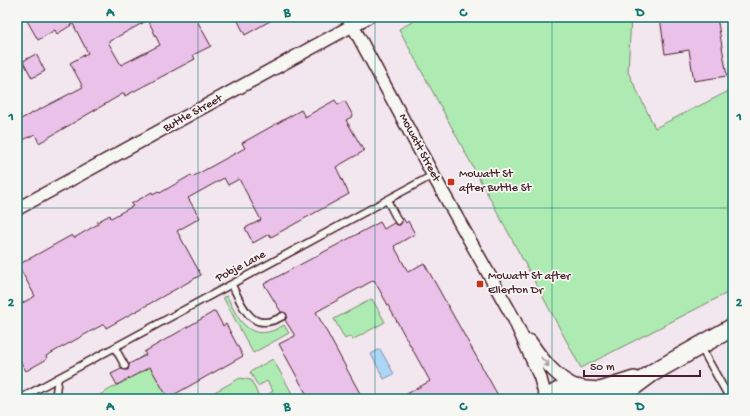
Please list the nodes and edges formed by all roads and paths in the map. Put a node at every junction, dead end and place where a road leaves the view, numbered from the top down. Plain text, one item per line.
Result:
1 (368, 17) edge
2 (351, 21) edge
3 (433, 175) junction
4 (387, 200) junction
5 (17, 209) edge
6 (398, 221) dead end
7 (232, 285) junction
8 (283, 316) dead end
9 (514, 319) junction
10 (733, 327) edge
11 (700, 346) junction
12 (115, 348) junction
13 (125, 366) dead end
14 (652, 373) junction
15 (58, 378) junction
16 (587, 392) edge
17 (25, 396) dead end
18 (55, 399) edge
19 (547, 399) edge
20 (617, 399) edge
21 (730, 399) edge

1 - 2 street, Buttle Street
2 - 3 street, Mowatt Street
2 - 5 street, Buttle Street
3 - 4 lane, Pobje Lane
3 - 9 street, Mowatt Street
4 - 6 lane
4 - 7 lane, Pobje Lane
7 - 8 lane
7 - 12 lane, Pobje Lane
9 -> 16 street, Mowatt Street
9 - 19 street, Mowatt Street
10 - 11 main road
11 - 14 main road
11 - 21 lane
12 - 13 lane
12 - 15 lane, Pobje Lane
14 - 16 main road
14 - 20 main road
15 - 17 lane, Pobje Lane
15 - 18 lane
16 - 19 main road

